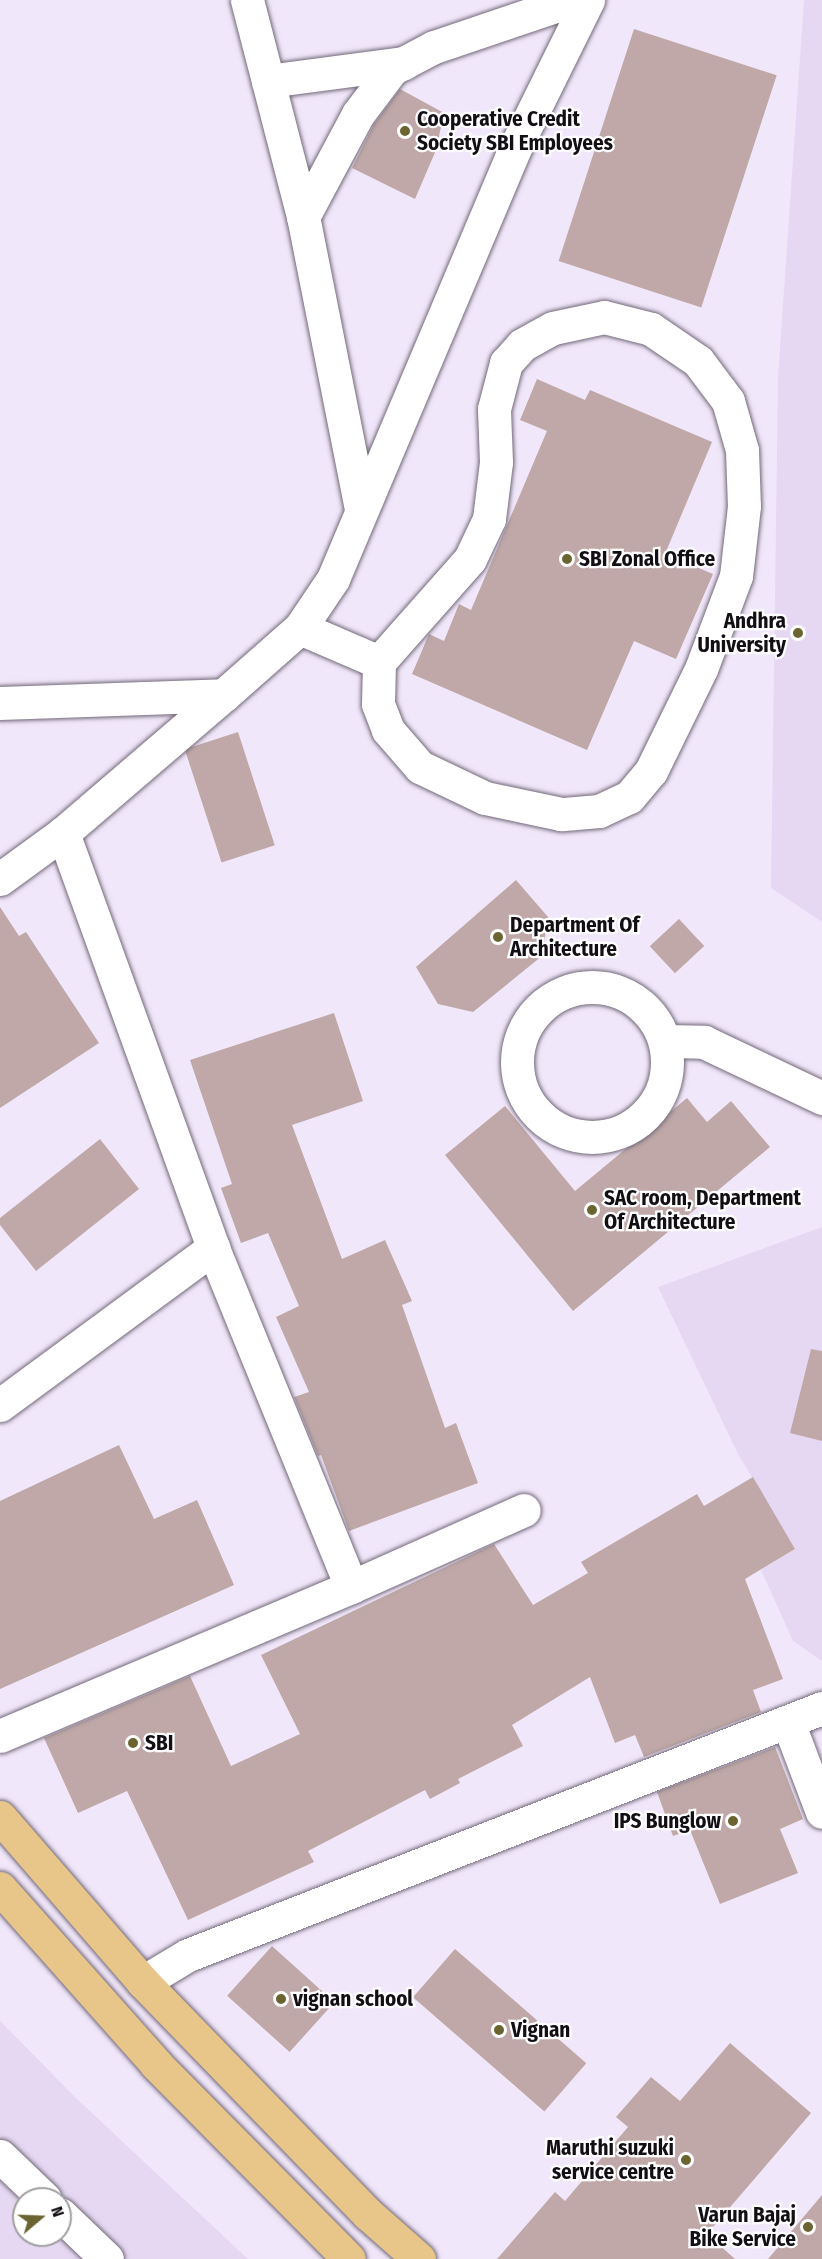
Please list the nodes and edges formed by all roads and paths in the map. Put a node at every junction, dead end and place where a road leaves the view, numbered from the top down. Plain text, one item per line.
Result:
1 (248, 0) edge
2 (573, 0) edge
3 (588, 0) edge
4 (404, 63) junction
5 (268, 81) junction
6 (303, 217) junction
7 (361, 509) junction
8 (300, 628) junction
9 (378, 662) junction
10 (224, 695) junction
11 (0, 703) edge
12 (63, 833) junction
13 (0, 879) edge
14 (665, 1041) junction
15 (822, 1098) edge
16 (213, 1248) junction
17 (0, 1405) edge
18 (524, 1510) dead end
19 (351, 1587) junction
20 (822, 1708) edge
21 (788, 1722) junction
22 (0, 1736) edge
23 (822, 1812) edge
24 (0, 1817) edge
25 (2, 1894) edge
26 (143, 1982) junction
27 (0, 2156) edge
28 (32, 2187) edge
29 (72, 2225) edge
30 (107, 2259) edge
31 (349, 2259) edge
32 (419, 2259) edge

1 - 5 street
2 - 4 street
3 - 7 street
4 - 5 street
4 - 6 street
5 - 6 street
6 - 7 street
7 - 8 street
8 - 9 street
8 - 10 street
9 - 9 street
10 - 11 street
10 - 12 street
12 - 13 street
12 - 16 street
14 - 14 street
14 - 15 street
16 - 17 street
16 - 19 street
18 - 19 street
19 - 22 street
20 - 21 street
21 - 23 street
21 - 26 street
24 - 26 main road
25 - 31 main road
26 - 32 main road
27 - 28 street
29 - 30 street

